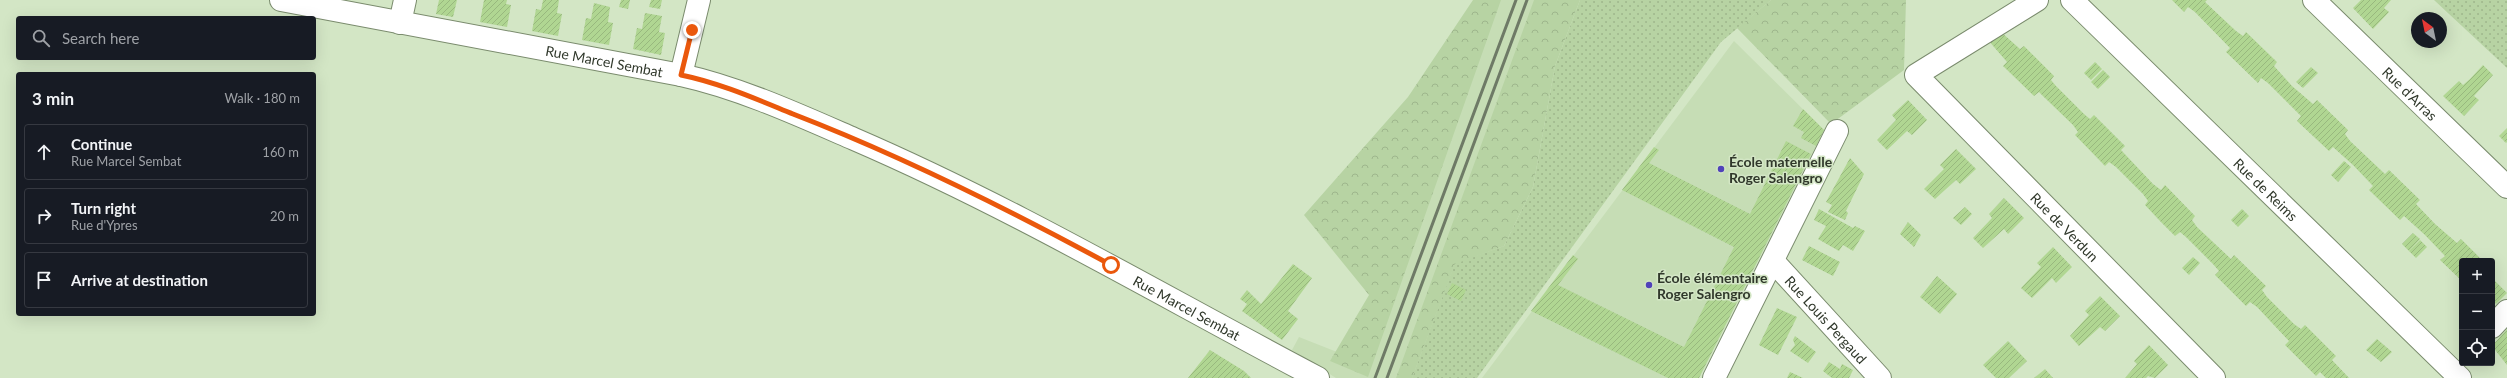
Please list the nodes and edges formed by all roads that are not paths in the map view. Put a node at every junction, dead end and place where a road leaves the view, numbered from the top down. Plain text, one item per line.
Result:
1 (281, 0) edge
2 (405, 0) edge
3 (699, 0) edge
4 (2037, 0) edge
5 (2072, 0) edge
6 (2314, 0) edge
7 (400, 22) junction
8 (681, 75) junction
9 (1837, 131) dead end
10 (2507, 187) edge
11 (1773, 261) junction
12 (2507, 311) edge
13 (2495, 324) edge
14 (2458, 368) edge
15 (1318, 378) edge
16 (1714, 378) edge
17 (1880, 378) edge
18 (2214, 378) edge

1 - 7 street, Rue Marcel Sembat
2 - 7 street
3 - 8 street
4 - 18 street, Rue de Verdun
5 - 14 street, Rue de Reims
6 - 10 street, Rue d'Arras
7 - 8 street, Rue Marcel Sembat
8 - 15 street, Rue Marcel Sembat
9 - 11 street
11 - 16 street
11 - 17 street, Rue Louis Pergaud
12 - 13 street

